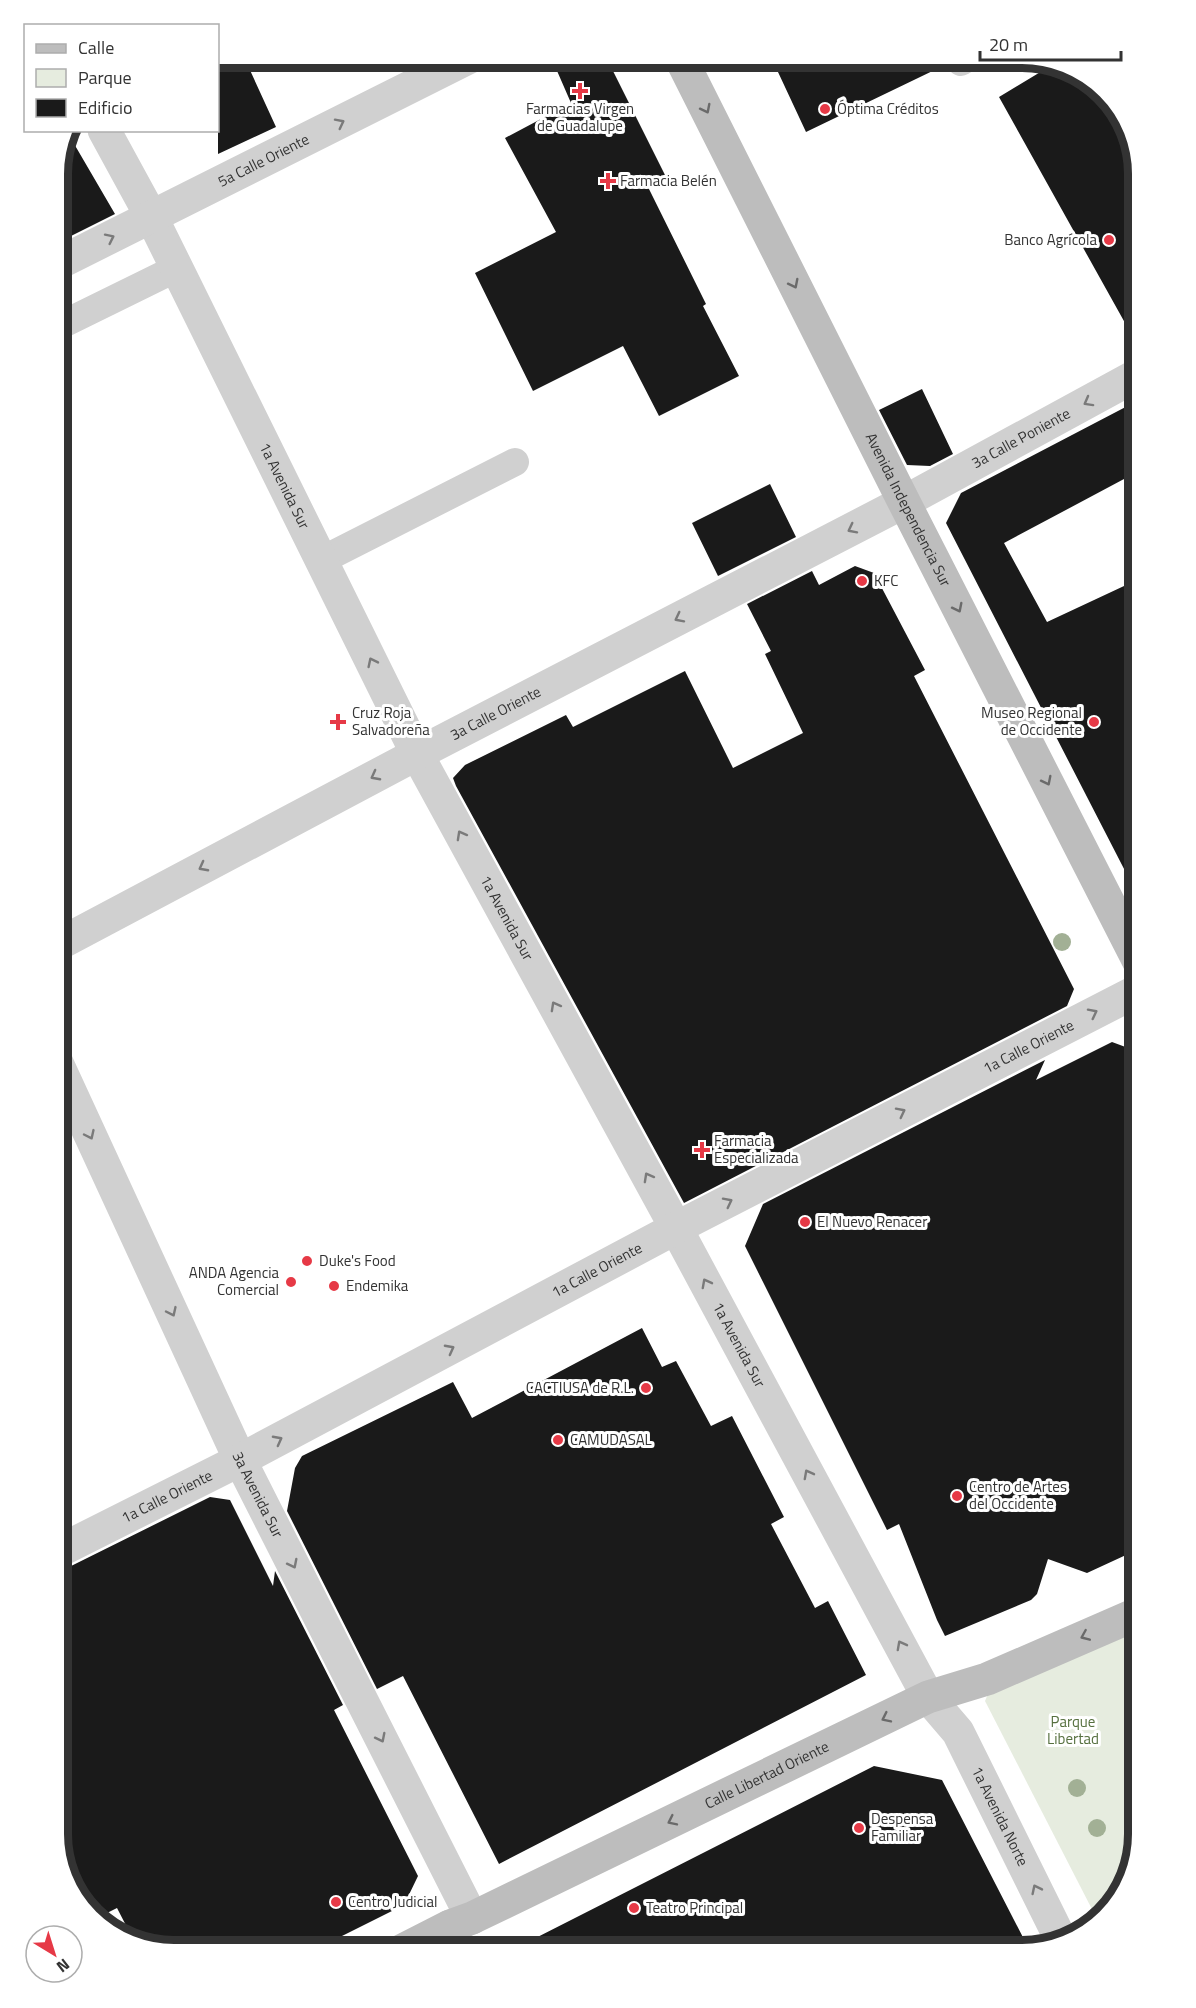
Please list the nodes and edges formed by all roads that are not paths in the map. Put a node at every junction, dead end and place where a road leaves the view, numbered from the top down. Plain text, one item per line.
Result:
1 (448, 68) edge
2 (686, 68) edge
3 (105, 132) edge
4 (152, 218) junction
5 (68, 259) edge
6 (177, 268) junction
7 (68, 322) edge
8 (1128, 380) edge
9 (514, 462) dead end
10 (904, 502) junction
11 (322, 561) junction
12 (417, 753) junction
13 (68, 939) edge
14 (1128, 940) edge
15 (1128, 996) edge
16 (68, 1087) edge
17 (676, 1228) junction
18 (240, 1460) junction
19 (68, 1546) edge
20 (1128, 1618) edge
21 (928, 1697) junction
22 (461, 1932) edge
23 (1058, 1934) edge
24 (436, 1940) edge

4 -> 1 street, 5a Calle Oriente
2 -> 10 main road, Avenida Independencia Sur
3 - 4 street, 1a Avenida Sur
5 -> 4 street, 5a Calle Oriente
4 - 6 street, 1a Avenida Sur
6 - 7 lane
6 - 11 street, 1a Avenida Sur
8 -> 10 street, 3a Calle Poniente
9 - 11 lane
10 -> 12 street, 3a Calle Oriente
10 -> 14 main road, Avenida Independencia Sur
12 -> 11 street, 1a Avenida Sur
12 -> 13 street, 3a Calle Oriente
17 -> 12 street, 1a Avenida Sur
17 -> 15 street, 1a Calle Oriente
16 -> 18 street, 3a Avenida Sur
18 -> 17 street, 1a Calle Oriente
21 -> 17 street, 1a Avenida Sur
18 - 19 street, 1a Calle Oriente
18 -> 22 street, 3a Avenida Sur
20 -> 21 main road, Calle Libertad Oriente
21 -> 22 main road, Calle Libertad Oriente
23 -> 21 street, 1a Avenida Norte
22 - 24 main road, Calle Libertad Oriente

